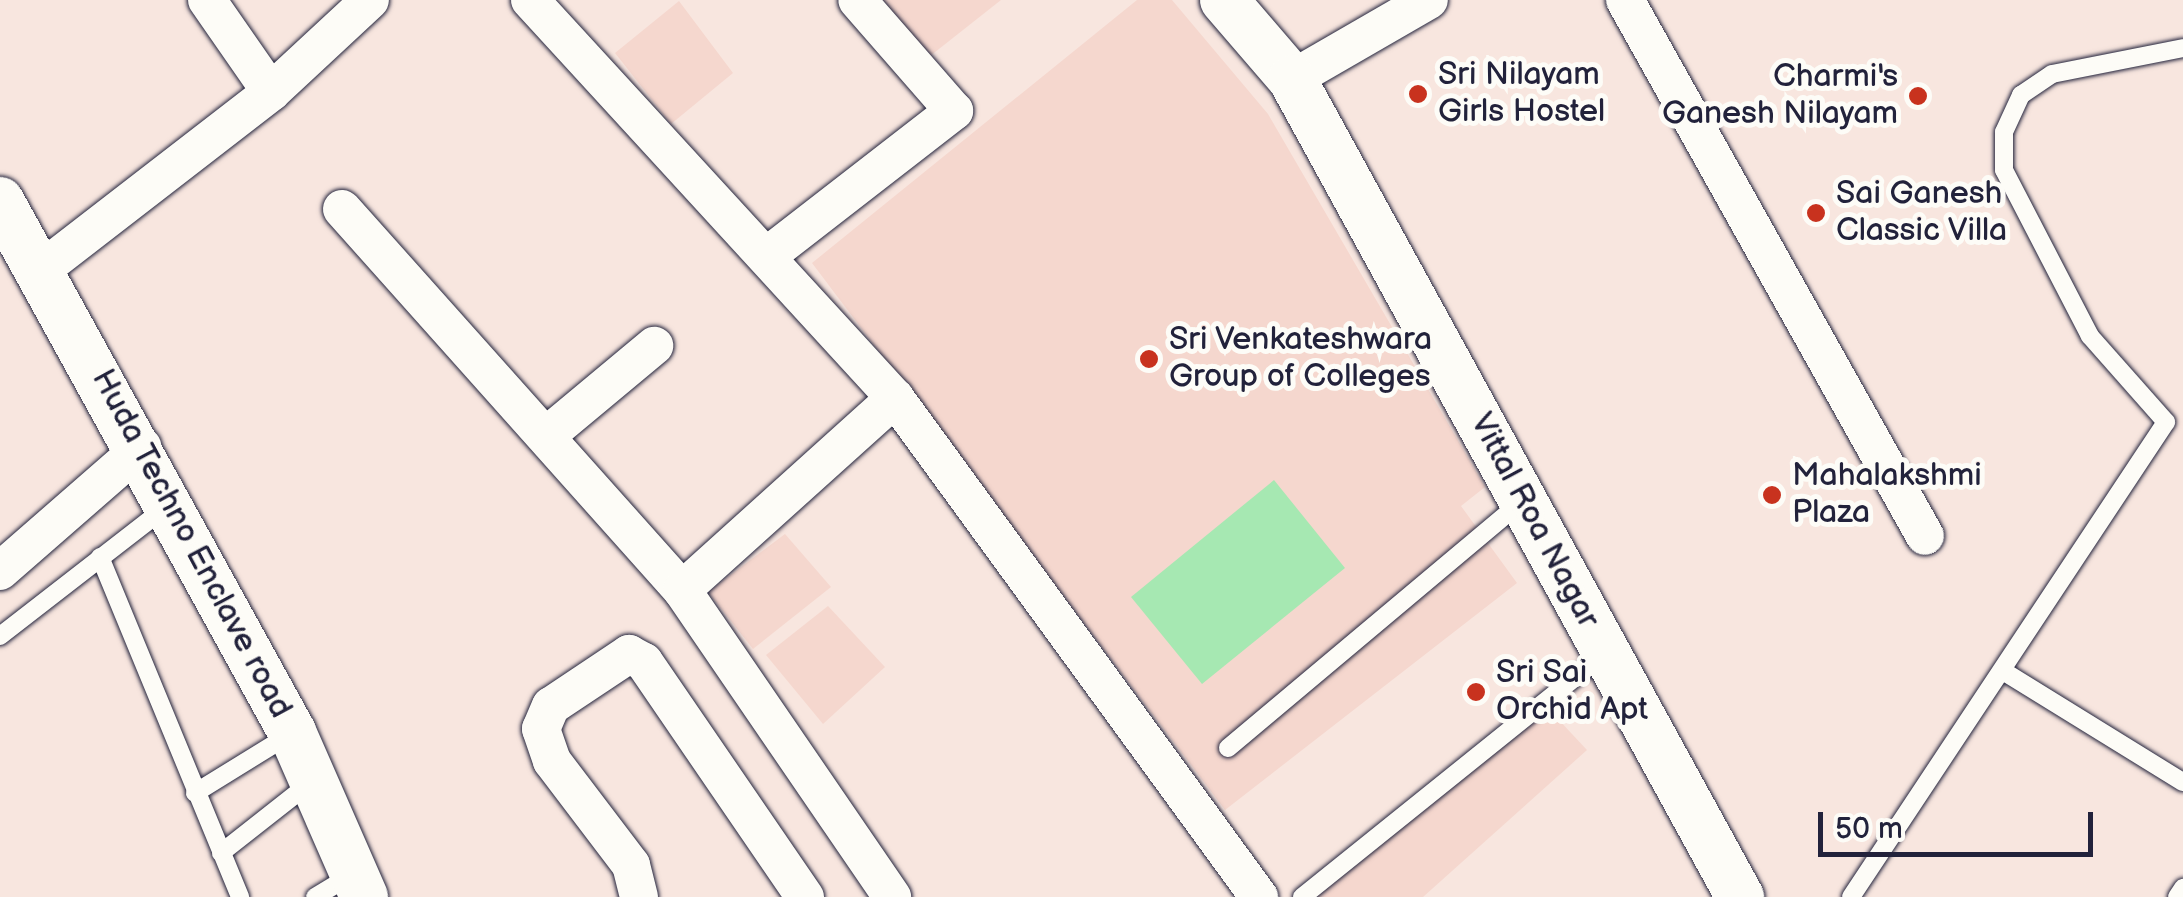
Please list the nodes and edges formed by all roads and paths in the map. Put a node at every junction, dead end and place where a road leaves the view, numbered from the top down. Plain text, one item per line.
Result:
1 (207, 0) edge
2 (370, 0) edge
3 (530, 0) edge
4 (857, 0) edge
5 (1224, 0) edge
6 (1429, 0) edge
7 (1625, 0) edge
8 (2183, 48) edge
9 (1292, 79) junction
10 (271, 92) junction
11 (0, 201) edge
12 (342, 209) dead end
13 (767, 256) junction
14 (42, 270) junction
15 (654, 346) dead end
16 (895, 398) junction
17 (546, 436) junction
18 (142, 447) junction
19 (1523, 501) junction
20 (170, 504) junction
21 (1924, 536) dead end
22 (100, 557) junction
23 (0, 572) edge
24 (682, 590) junction
25 (0, 636) edge
26 (1605, 653) junction
27 (2003, 671) junction
28 (292, 732) junction
29 (1228, 748) dead end
30 (315, 780) junction
31 (2183, 782) edge
32 (194, 792) junction
33 (221, 854) junction
34 (2183, 888) edge
35 (345, 889) edge
36 (240, 897) edge
37 (639, 897) edge
38 (805, 897) edge
39 (892, 897) edge
40 (1259, 897) edge
41 (1302, 897) edge
42 (1740, 897) edge
43 (1851, 897) edge
44 (2177, 897) edge

1 - 10 street
2 - 10 street
3 - 13 street
4 - 13 street
5 - 9 street, Vittal Roa Nagar
6 - 9 street
7 - 21 street
8 - 27 lane
9 - 19 street, Vittal Roa Nagar
10 - 14 street
11 - 14 street, Huda Techno Enclave road
12 - 17 street
13 - 16 street
14 - 18 street, Huda Techno Enclave road
15 - 17 street
16 - 24 street
16 - 40 street
17 - 24 street
18 - 20 street, Huda Techno Enclave road
18 - 23 street
19 - 26 street, Vittal Roa Nagar
19 - 29 lane
20 - 22 lane
20 - 28 street, Huda Techno Enclave road
22 - 25 lane
22 - 32 lane
24 - 39 street
26 - 41 lane
26 - 42 street, Vittal Roa Nagar
27 - 31 lane
27 - 43 lane
28 - 30 street, Huda Techno Enclave road
28 - 32 lane
30 - 33 lane
30 - 35 street, Huda Techno Enclave road
32 - 33 lane
33 - 36 lane
34 - 44 lane
37 - 38 street

